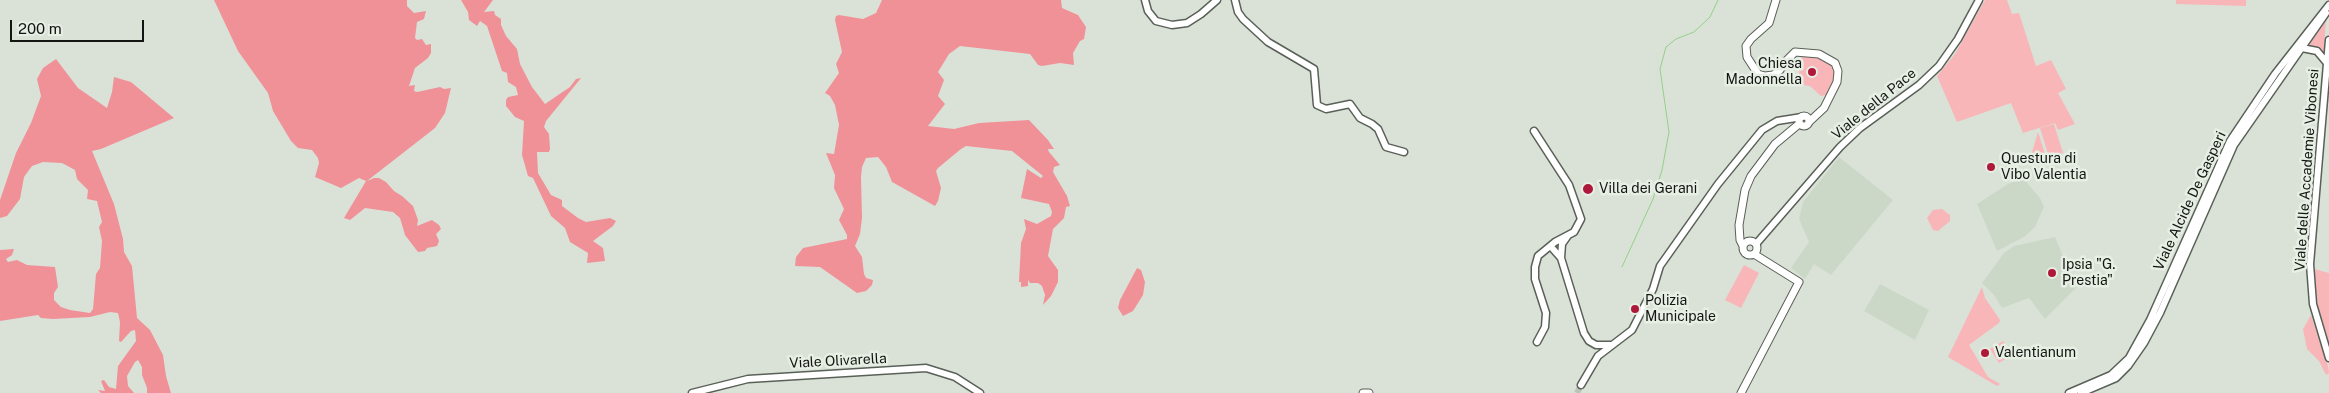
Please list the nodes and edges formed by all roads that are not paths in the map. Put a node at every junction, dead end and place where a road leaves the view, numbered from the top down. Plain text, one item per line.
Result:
1 (1145, 0) edge
2 (1217, 0) edge
3 (1235, 0) edge
4 (1776, 0) edge
5 (1979, 0) edge
6 (2328, 9) edge
7 (2329, 20) edge
8 (2329, 40) edge
9 (2302, 48) junction
10 (2327, 64) junction
11 (1802, 121) junction
12 (1534, 131) dead end
13 (1404, 152) dead end
14 (1756, 244) junction
15 (1557, 246) junction
16 (1743, 246) junction
17 (1754, 254) junction
18 (1537, 342) dead end
19 (1596, 345) junction
20 (1612, 345) junction
21 (1598, 356) junction
22 (2329, 358) edge
23 (1581, 385) tunnel mouth
24 (692, 393) edge
25 (980, 393) edge
26 (1363, 393) edge
27 (1369, 393) edge
28 (1741, 393) edge
29 (2069, 393) edge
30 (2081, 393) edge

1 - 2 main road
3 - 13 main road
4 - 11 main road
5 - 14 main road, Viale della Pace
6 - 7 main road
6 - 9 main road, Viale Alcide De Gasperi
6 - 29 main road, Viale Alcide De Gasperi
8 - 10 main road, Viale delle Accademie Vibonesi
9 - 10 main road
9 - 30 main road, Viale Alcide De Gasperi
10 - 22 main road, Viale delle Accademie Vibonesi
11 - 16 main road
11 - 20 main road
12 - 15 main road
14 - 16 main road
14 - 17 main road
15 - 18 main road
15 - 19 main road
16 - 17 main road
17 - 28 main road
19 - 20 main road
19 - 21 main road
20 - 21 main road
21 - 23 main road
24 - 25 main road, Viale Olivarella
26 - 27 main road

